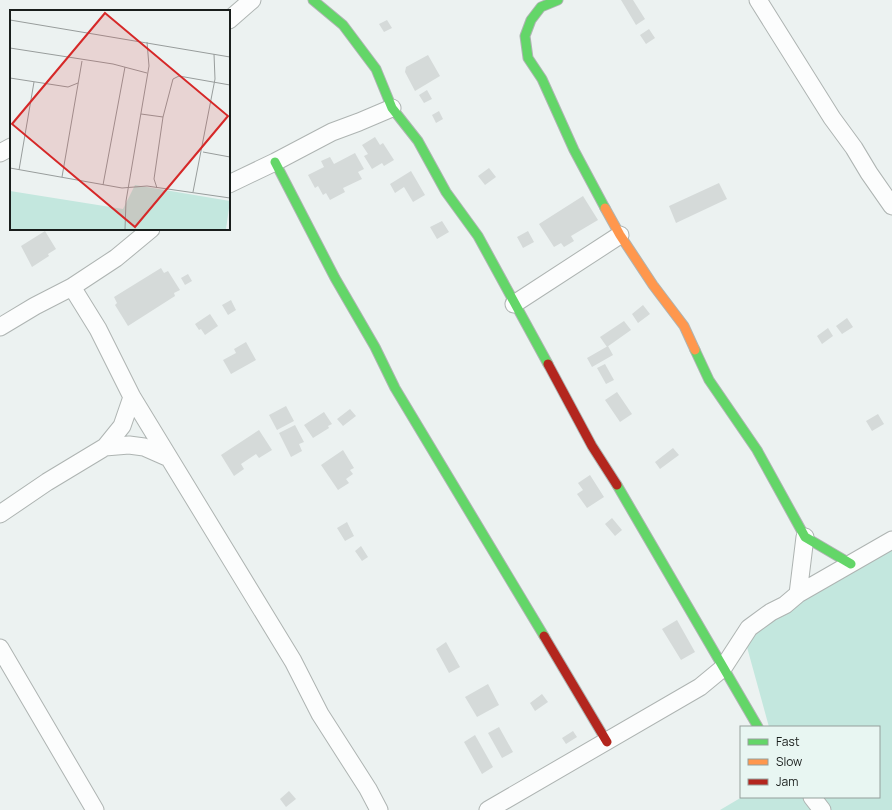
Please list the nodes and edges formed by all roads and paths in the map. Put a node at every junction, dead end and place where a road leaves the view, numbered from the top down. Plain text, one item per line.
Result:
1 (252, 0) edge
2 (313, 0) edge
3 (558, 0) edge
4 (758, 0) edge
5 (230, 19) edge
6 (392, 108) junction
7 (10, 148) edge
8 (0, 153) edge
9 (276, 162) junction
10 (230, 184) edge
11 (892, 206) edge
12 (150, 230) edge
13 (620, 235) junction
14 (72, 287) junction
15 (514, 304) junction
16 (0, 327) edge
17 (132, 397) junction
18 (105, 447) junction
19 (169, 458) junction
20 (0, 514) edge
21 (805, 537) junction
22 (892, 540) edge
23 (851, 564) junction
24 (798, 594) junction
25 (0, 648) edge
26 (724, 668) junction
27 (757, 726) edge
28 (607, 742) junction
29 (813, 798) edge
30 (94, 810) edge
31 (379, 810) edge
32 (488, 810) edge
33 (822, 810) edge

1 - 5 street
2 - 6 street
3 - 13 street
4 - 11 street
6 - 9 street
6 - 15 street
7 - 8 street
9 - 10 street
9 - 28 street
12 - 14 street
13 - 15 street
13 - 21 street
14 - 16 street
14 - 17 street
15 - 26 street
17 - 18 street
17 - 19 street
18 - 19 street
18 - 20 street
19 - 31 street
21 - 23 street
21 - 24 street
22 - 23 street
23 - 24 street
24 - 26 street
25 - 30 street
26 - 27 street
26 - 28 street
28 - 32 street
29 - 33 street

